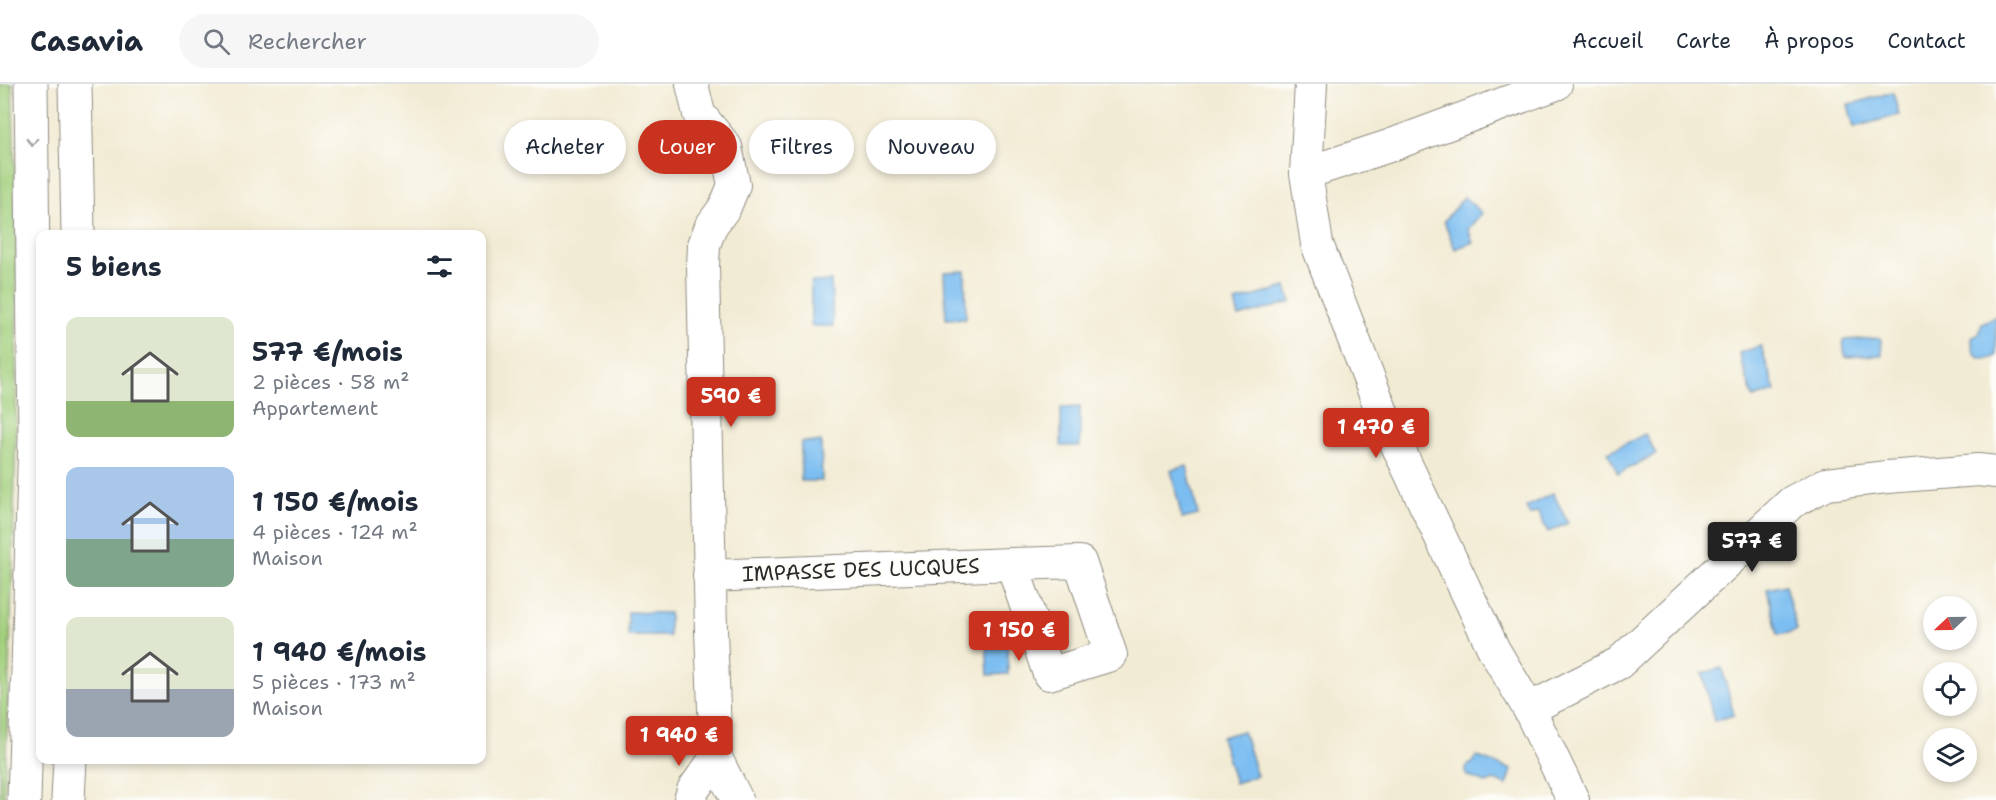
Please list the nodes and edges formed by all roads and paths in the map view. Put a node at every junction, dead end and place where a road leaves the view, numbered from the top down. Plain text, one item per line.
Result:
1 (31, 84) edge
2 (75, 84) edge
3 (692, 84) edge
4 (1311, 84) edge
5 (1556, 84) edge
6 (1306, 173) junction
7 (78, 230) edge
8 (1996, 472) edge
9 (1012, 564) dead end
10 (709, 576) junction
11 (1529, 709) junction
12 (716, 758) junction
13 (70, 764) edge
14 (24, 800) edge
15 (68, 800) edge
16 (690, 800) edge
17 (737, 800) edge
18 (1573, 800) edge

1 -> 14 highway
2 - 7 highway
3 - 10 street
4 - 6 street
5 - 6 street
6 - 11 street
8 - 11 street
9 - 10 street, IMPASSE DES LUCQUES
10 - 12 street
11 - 18 street
12 - 16 street
12 - 17 street
13 - 15 highway

